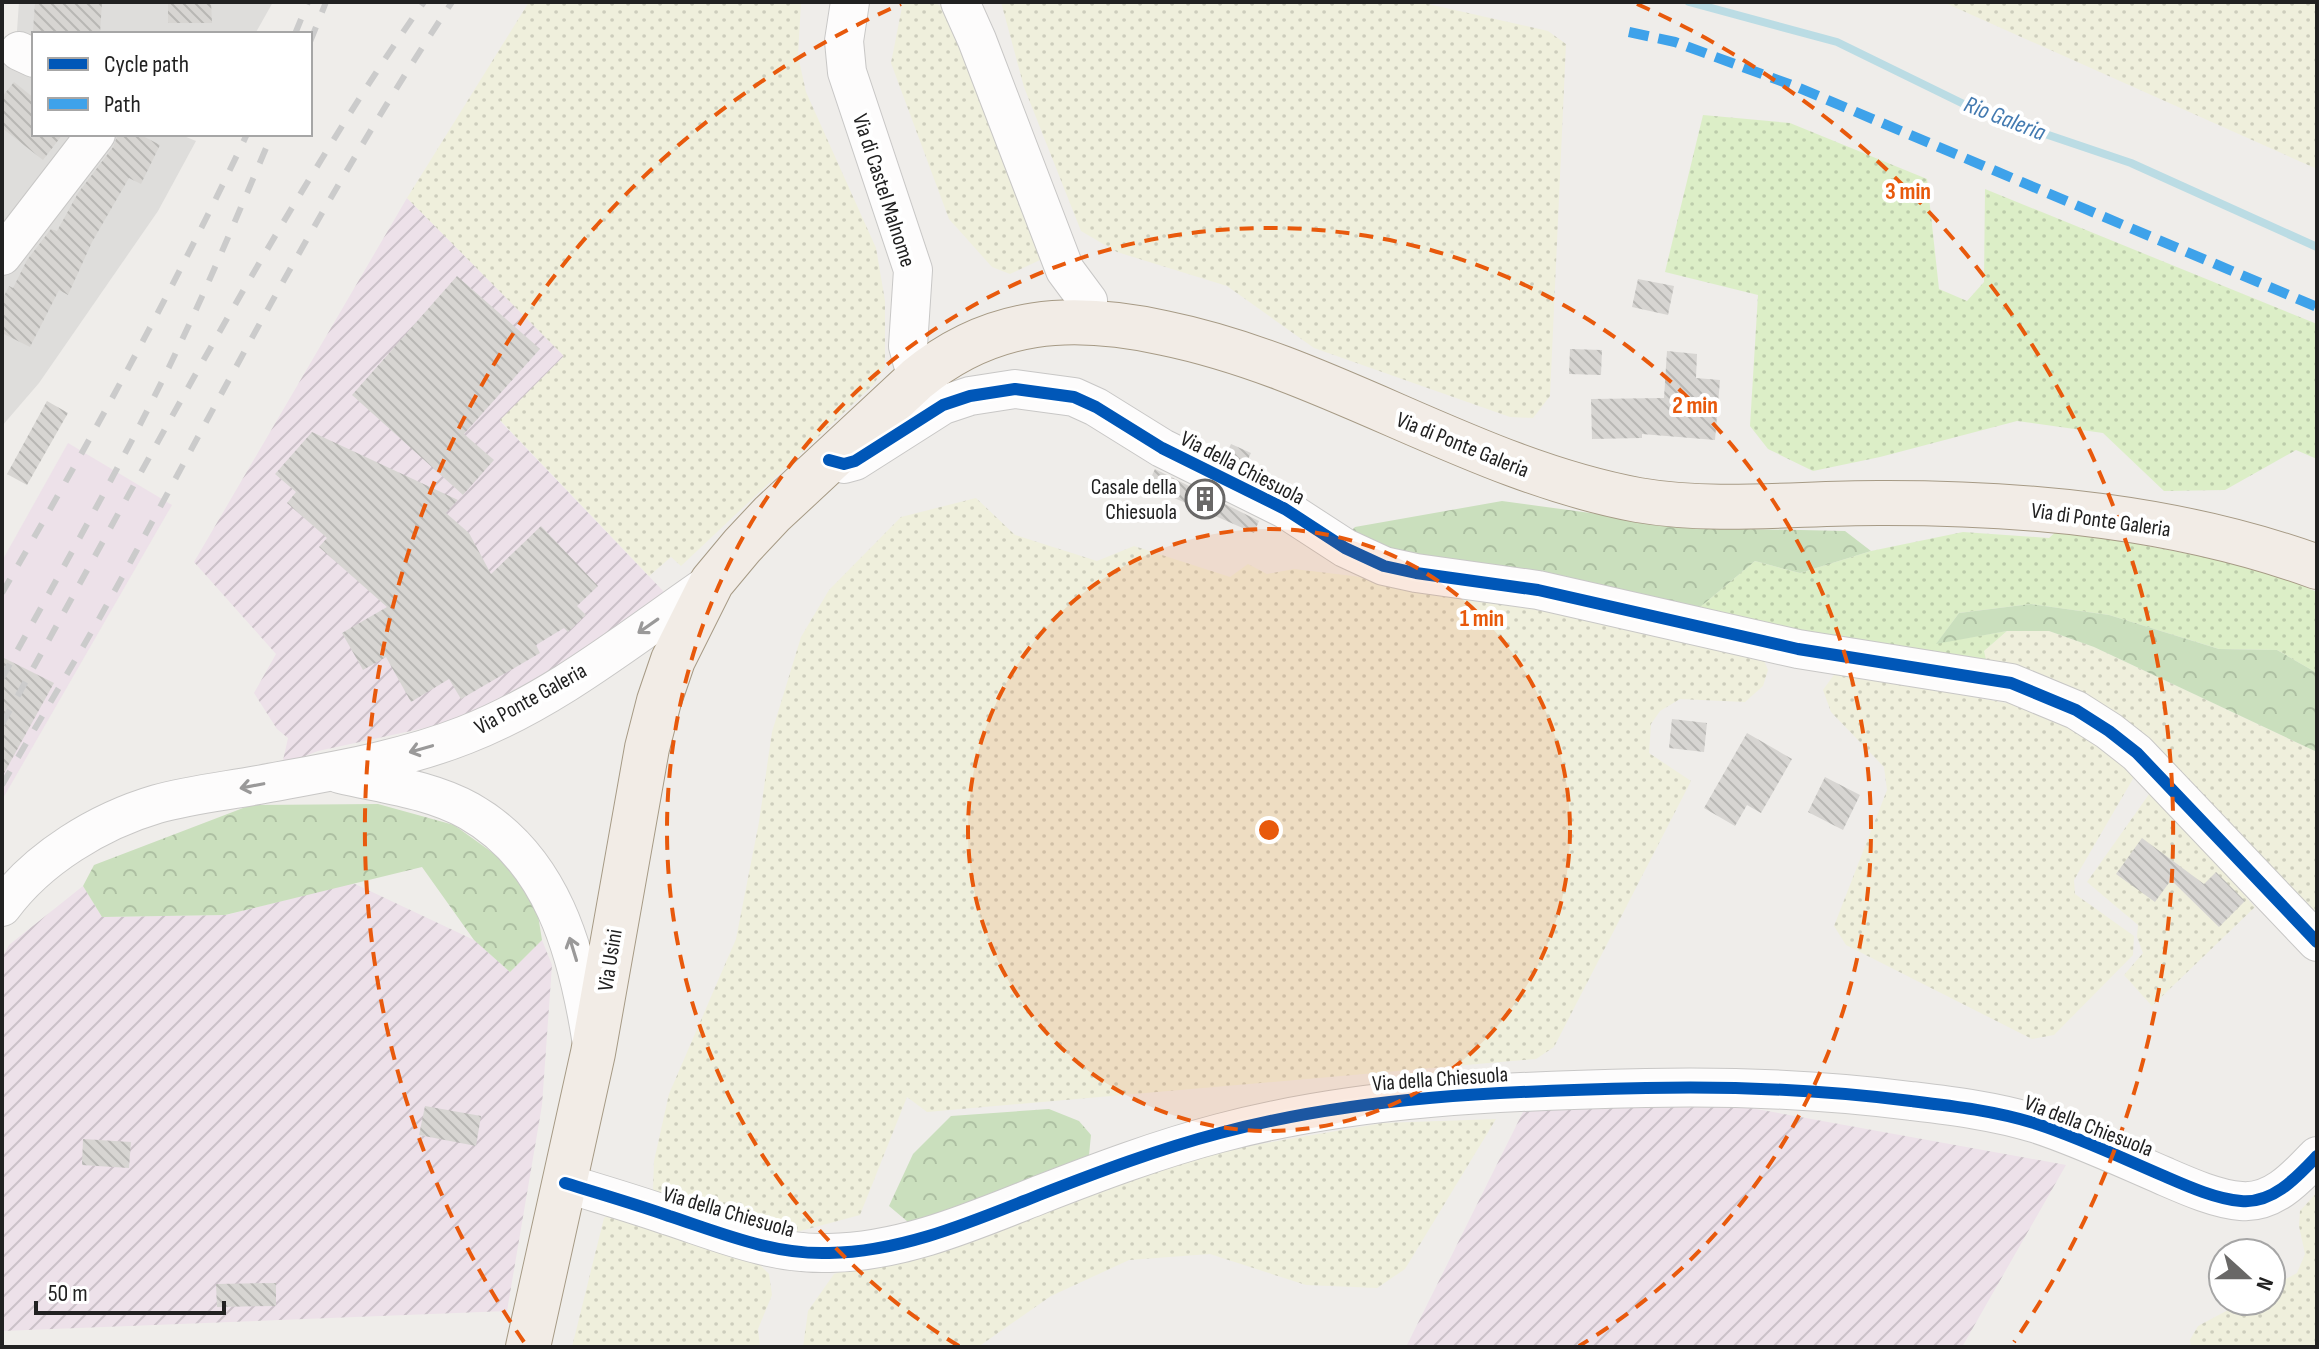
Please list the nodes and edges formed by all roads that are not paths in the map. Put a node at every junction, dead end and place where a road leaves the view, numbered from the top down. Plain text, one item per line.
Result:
1 (850, 2) edge
2 (960, 2) edge
3 (94, 136) edge
4 (2, 256) edge
5 (1083, 322) junction
6 (917, 379) junction
7 (829, 460) junction
8 (2317, 567) edge
9 (712, 582) junction
10 (329, 772) junction
11 (2, 907) edge
12 (2317, 942) edge
13 (593, 1053) junction
14 (2317, 1156) edge
15 (565, 1183) junction
16 (528, 1347) edge

1 - 6 street, Via di Castel Malnome
2 - 5 street
3 - 4 street
5 - 6 main road, Via di Ponte Galeria
5 - 8 main road, Via di Ponte Galeria
6 - 7 main road, Via di Ponte Galeria
7 - 9 main road, Via di Ponte Galeria
7 - 12 street, Via della Chiesuola
9 -> 10 street, Via Ponte Galeria
9 - 13 main road, Via Usini
10 -> 11 street, Via Ponte Galeria
13 -> 10 street, Via Ponte Galeria
13 - 15 main road, Via Usini
14 - 15 street, Via della Chiesuola
15 - 16 main road, Via Usini

